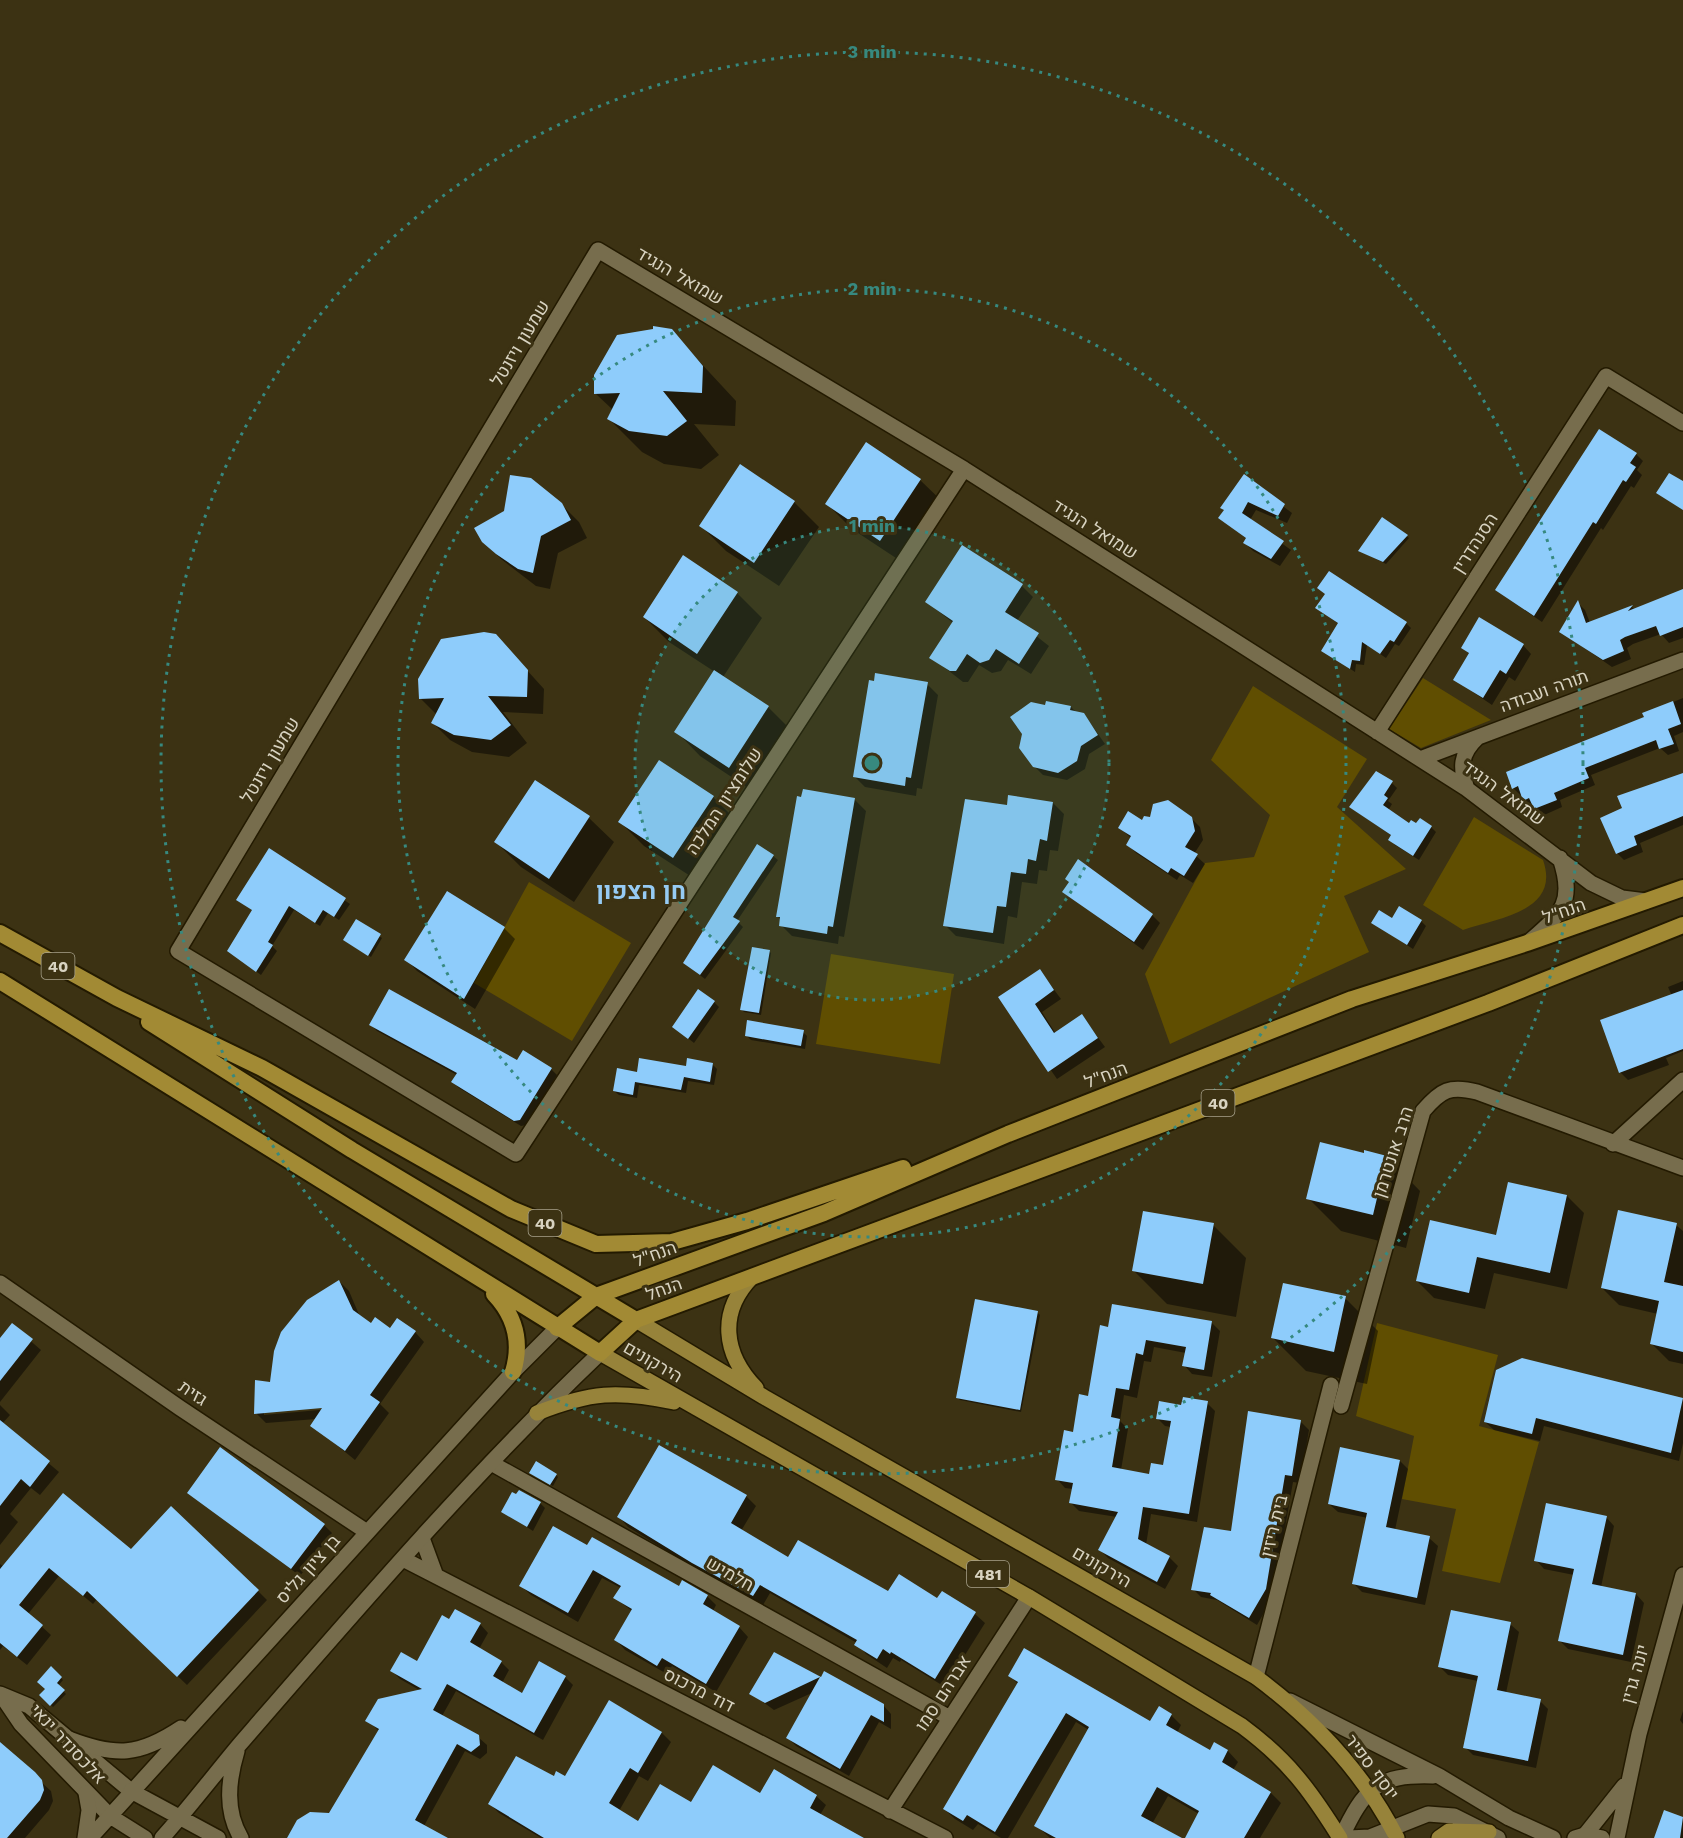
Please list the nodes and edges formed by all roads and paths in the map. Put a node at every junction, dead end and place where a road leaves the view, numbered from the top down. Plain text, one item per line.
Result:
1 (598, 250) joint
2 (1683, 423) edge
3 (964, 468) junction
4 (1683, 660) edge
5 (1377, 732) junction
6 (1479, 736) junction
7 (1420, 759) junction
8 (1467, 789) junction
9 (1560, 858) junction
10 (1683, 888) edge
11 (1651, 902) junction
12 (1683, 925) edge
13 (0, 933) edge
14 (1527, 944) junction
15 (0, 981) edge
16 (117, 998) junction
17 (1683, 1080) edge
18 (1008, 1134) junction
19 (1613, 1144) junction
20 (516, 1154) joint
21 (1683, 1168) edge
22 (752, 1277) junction
23 (0, 1283) edge
24 (483, 1283) junction
25 (596, 1296) junction
26 (636, 1320) junction
27 (557, 1328) junction
28 (600, 1353) junction
29 (513, 1372) junction
30 (1330, 1385) dead end
31 (764, 1397) junction
32 (688, 1404) junction
33 (1341, 1406) dead end
34 (537, 1413) junction
35 (491, 1463) junction
36 (367, 1532) junction
37 (422, 1538) junction
38 (404, 1559) junction
39 (1683, 1575) edge
40 (436, 1576) junction
41 (1029, 1597) junction
42 (1256, 1677) junction
43 (1, 1695) edge
44 (1285, 1698) junction
45 (203, 1713) junction
46 (950, 1718) junction
47 (69, 1739) junction
48 (239, 1746) junction
49 (1439, 1776) junction
50 (1626, 1784) junction
51 (131, 1791) junction
52 (1369, 1792) junction
53 (86, 1793) junction
54 (890, 1811) junction
55 (110, 1816) junction
56 (180, 1818) junction
57 (1395, 1834) edge
58 (1493, 1835) edge
59 (1580, 1837) edge
60 (85, 1838) edge
61 (90, 1838) edge
62 (145, 1838) edge
63 (162, 1838) edge
64 (218, 1838) edge
65 (241, 1838) edge
66 (945, 1838) edge
67 (1341, 1838) edge
68 (1349, 1838) edge
69 (1439, 1838) edge
70 (1553, 1838) edge
71 (1602, 1838) edge
72 (1617, 1838) edge

1 - 3 street, שמואל הנגיד
1 - 20 street, שמעון ויזנטל
2 - 5 street, הסנהדרין
3 - 5 street, שמואל הנגיד
3 - 20 street, שלומציון המלכה
4 - 6 street, תורה ועבודה
5 - 7 street, שמואל הנגיד
6 - 7 street, תורה ועבודה
6 - 8 street
7 - 8 street, שמואל הנגיד
8 - 9 street, שמואל הנגיד
9 - 11 street, שמואל הנגיד
9 - 14 street
10 - 11 highway, הנח"ל / 40
11 - 14 highway, הנח"ל / 40
12 - 22 highway, 40
13 - 16 highway, 40
14 - 18 highway, הנח"ל / 40
15 - 24 highway, 40
16 - 18 highway, 40
16 - 25 highway, 40
17 - 19 street
18 - 25 highway, הנח"ל / 40
19 - 21 street, הרב אונטרמן
19 - 33 street, הרב אונטרמן
22 - 26 highway, הנחל / 40
22 - 31 main road
23 - 36 street, גזית
24 - 27 highway, 40
24 - 29 highway
25 - 26 highway, 40
25 - 27 highway, הנח"ל / 40
26 - 28 highway, הנחל / 40
26 - 31 main road, הירקונים / 481
27 - 28 highway, 40
27 - 29 street, בן ציון גליס
28 - 32 main road, הירקונים / 481
28 - 34 street
29 - 36 street, בן ציון גליס
30 - 42 street, בית ריזין
31 - 42 main road, הירקונים / 481
32 - 34 main road
32 - 41 main road, הירקונים / 481
34 - 35 street
35 - 37 street
35 - 46 street, חלמיש
36 - 45 street, בן ציון גליס
37 - 38 street
37 - 40 street
38 - 40 street, דוד מרכוס
38 - 48 street
39 - 50 street, יונה גרין
40 - 54 street, דוד מרכוס
41 - 46 street, אברהם סמו
41 - 67 main road, הירקונים / 481
42 - 44 main road, הירקונים / 481
43 - 47 street, אלכסנדר ינאי
43 - 53 street, אלכסנדר ינאי
44 - 49 street, הירקונים
44 - 52 main road, יוסף ספיר / 481
45 - 47 street
45 - 51 street, בן ציון גליס
46 - 54 street, אברהם סמו
47 - 51 street, אלכסנדר ינאי
48 - 56 street
48 - 65 street
49 - 52 street
49 - 70 street, הירקונים
50 - 59 street, יונה גרין
50 - 72 street, יונה גרין
51 - 55 street, בן ציון גליס
51 - 56 street, אלכסנדר ינאי
52 - 57 main road, יוסף ספיר / 481
52 - 67 street
53 - 55 street, אלכסנדר ינאי
53 - 60 street
54 - 66 street, דוד מרכוס
55 - 61 street, בן ציון גליס
55 - 62 street, אלכסנדר ינאי
56 - 63 street
56 - 64 street, אלכסנדר ינאי
57 - 58 street
57 - 68 street
58 - 69 main road
59 - 71 street

